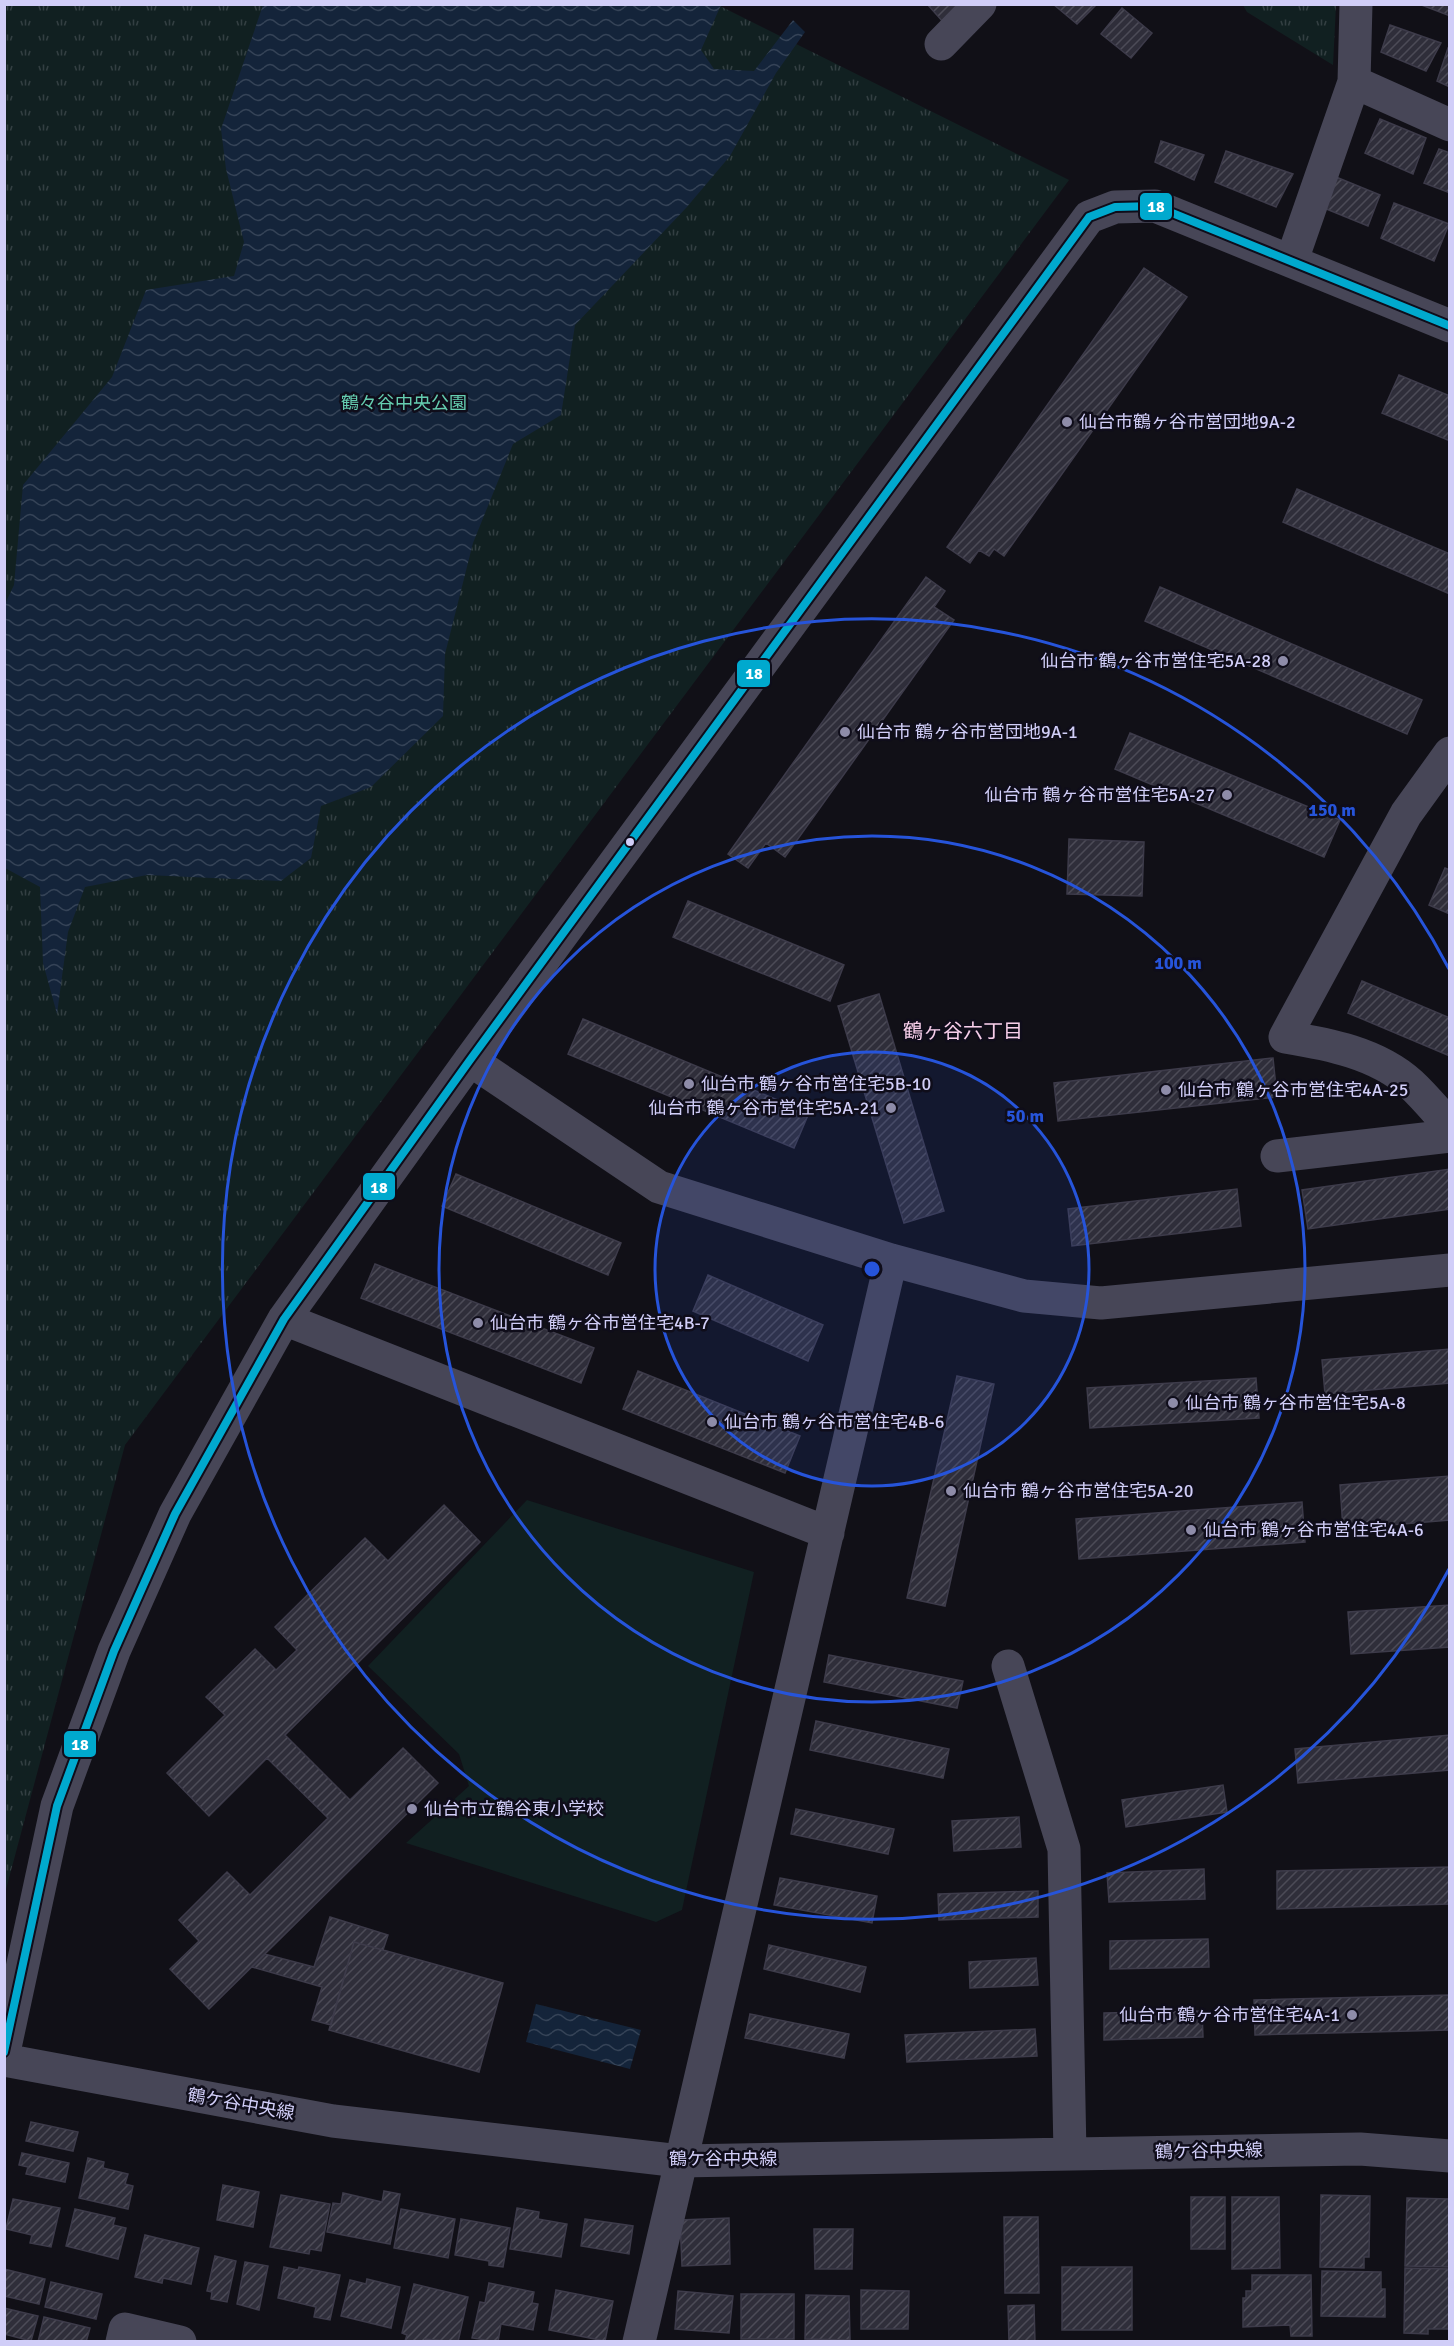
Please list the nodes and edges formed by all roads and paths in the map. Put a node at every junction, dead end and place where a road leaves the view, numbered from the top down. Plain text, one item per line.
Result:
1 (980, 4) edge
2 (1356, 4) edge
3 (941, 44) dead end
4 (1354, 82) junction
5 (1449, 125) edge
6 (1292, 260) junction
7 (1449, 326) edge
8 (1449, 753) edge
9 (470, 1060) junction
10 (1449, 1126) edge
11 (1449, 1136) edge
12 (1278, 1156) dead end
13 (891, 1260) junction
14 (1449, 1270) edge
15 (284, 1319) junction
16 (828, 1533) junction
17 (1008, 1666) dead end
18 (4, 2052) edge
19 (4, 2060) edge
20 (1070, 2154) junction
21 (1449, 2156) edge
22 (680, 2161) junction
23 (122, 2342) edge
24 (180, 2342) edge
25 (639, 2342) edge

1 - 3 street
2 - 4 street
4 - 5 street
4 - 6 street
6 - 7 street
6 - 9 street
8 - 10 street
9 - 13 street
9 - 15 street
11 - 12 street
13 - 14 street
13 - 16 street
15 - 16 street
15 - 18 street
16 - 22 street
17 - 20 street
19 - 22 street, 鶴ケ谷中央線
20 - 21 street, 鶴ケ谷中央線
20 - 22 street, 鶴ケ谷中央線
22 - 25 street
23 - 24 street

